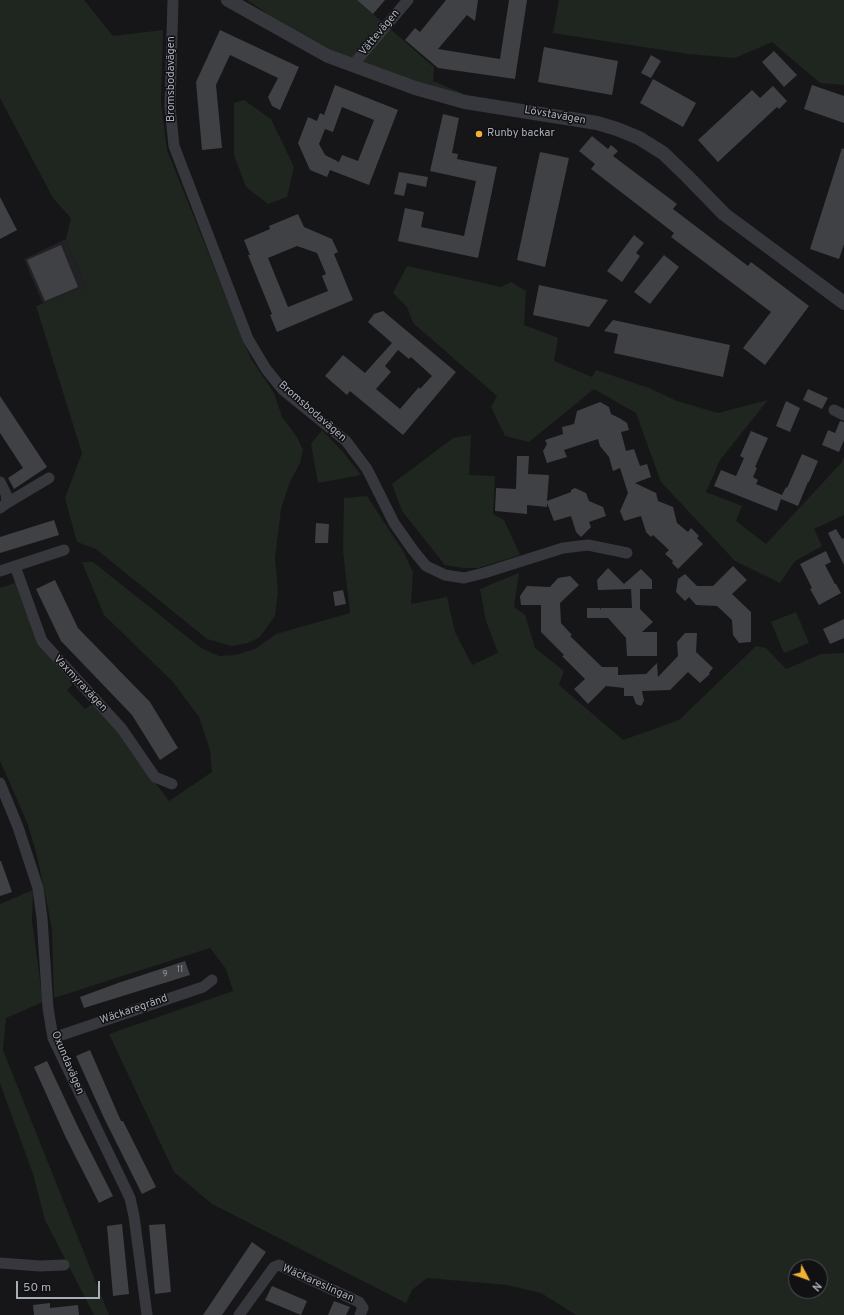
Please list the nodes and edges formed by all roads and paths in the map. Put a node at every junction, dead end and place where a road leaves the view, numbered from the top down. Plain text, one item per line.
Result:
1 (174, 0) edge
2 (228, 0) edge
3 (408, 0) edge
4 (352, 66) junction
5 (844, 303) edge
6 (49, 478) dead end
7 (0, 482) edge
8 (4, 506) edge
9 (64, 550) dead end
10 (627, 553) dead end
11 (16, 566) junction
12 (0, 571) edge
13 (0, 783) edge
14 (172, 784) dead end
15 (212, 980) dead end
16 (54, 1038) junction
17 (0, 1263) edge
18 (64, 1265) dead end
19 (147, 1315) edge
20 (239, 1315) edge
21 (360, 1315) edge

1 - 10 street, Bromsbodavägen
2 - 4 street, Lövstavägen
3 - 4 street, Vättevägen
4 - 5 street, Lövstavägen
6 - 8 street
7 - 8 street
9 - 11 street
11 - 12 street
11 - 14 street, Vaxmyravägen
13 - 16 street, Oxundavägen
15 - 16 street, Wäckaregränd
16 - 19 street, Oxundavägen
17 - 18 street
20 - 21 street, Wäckareslingan

